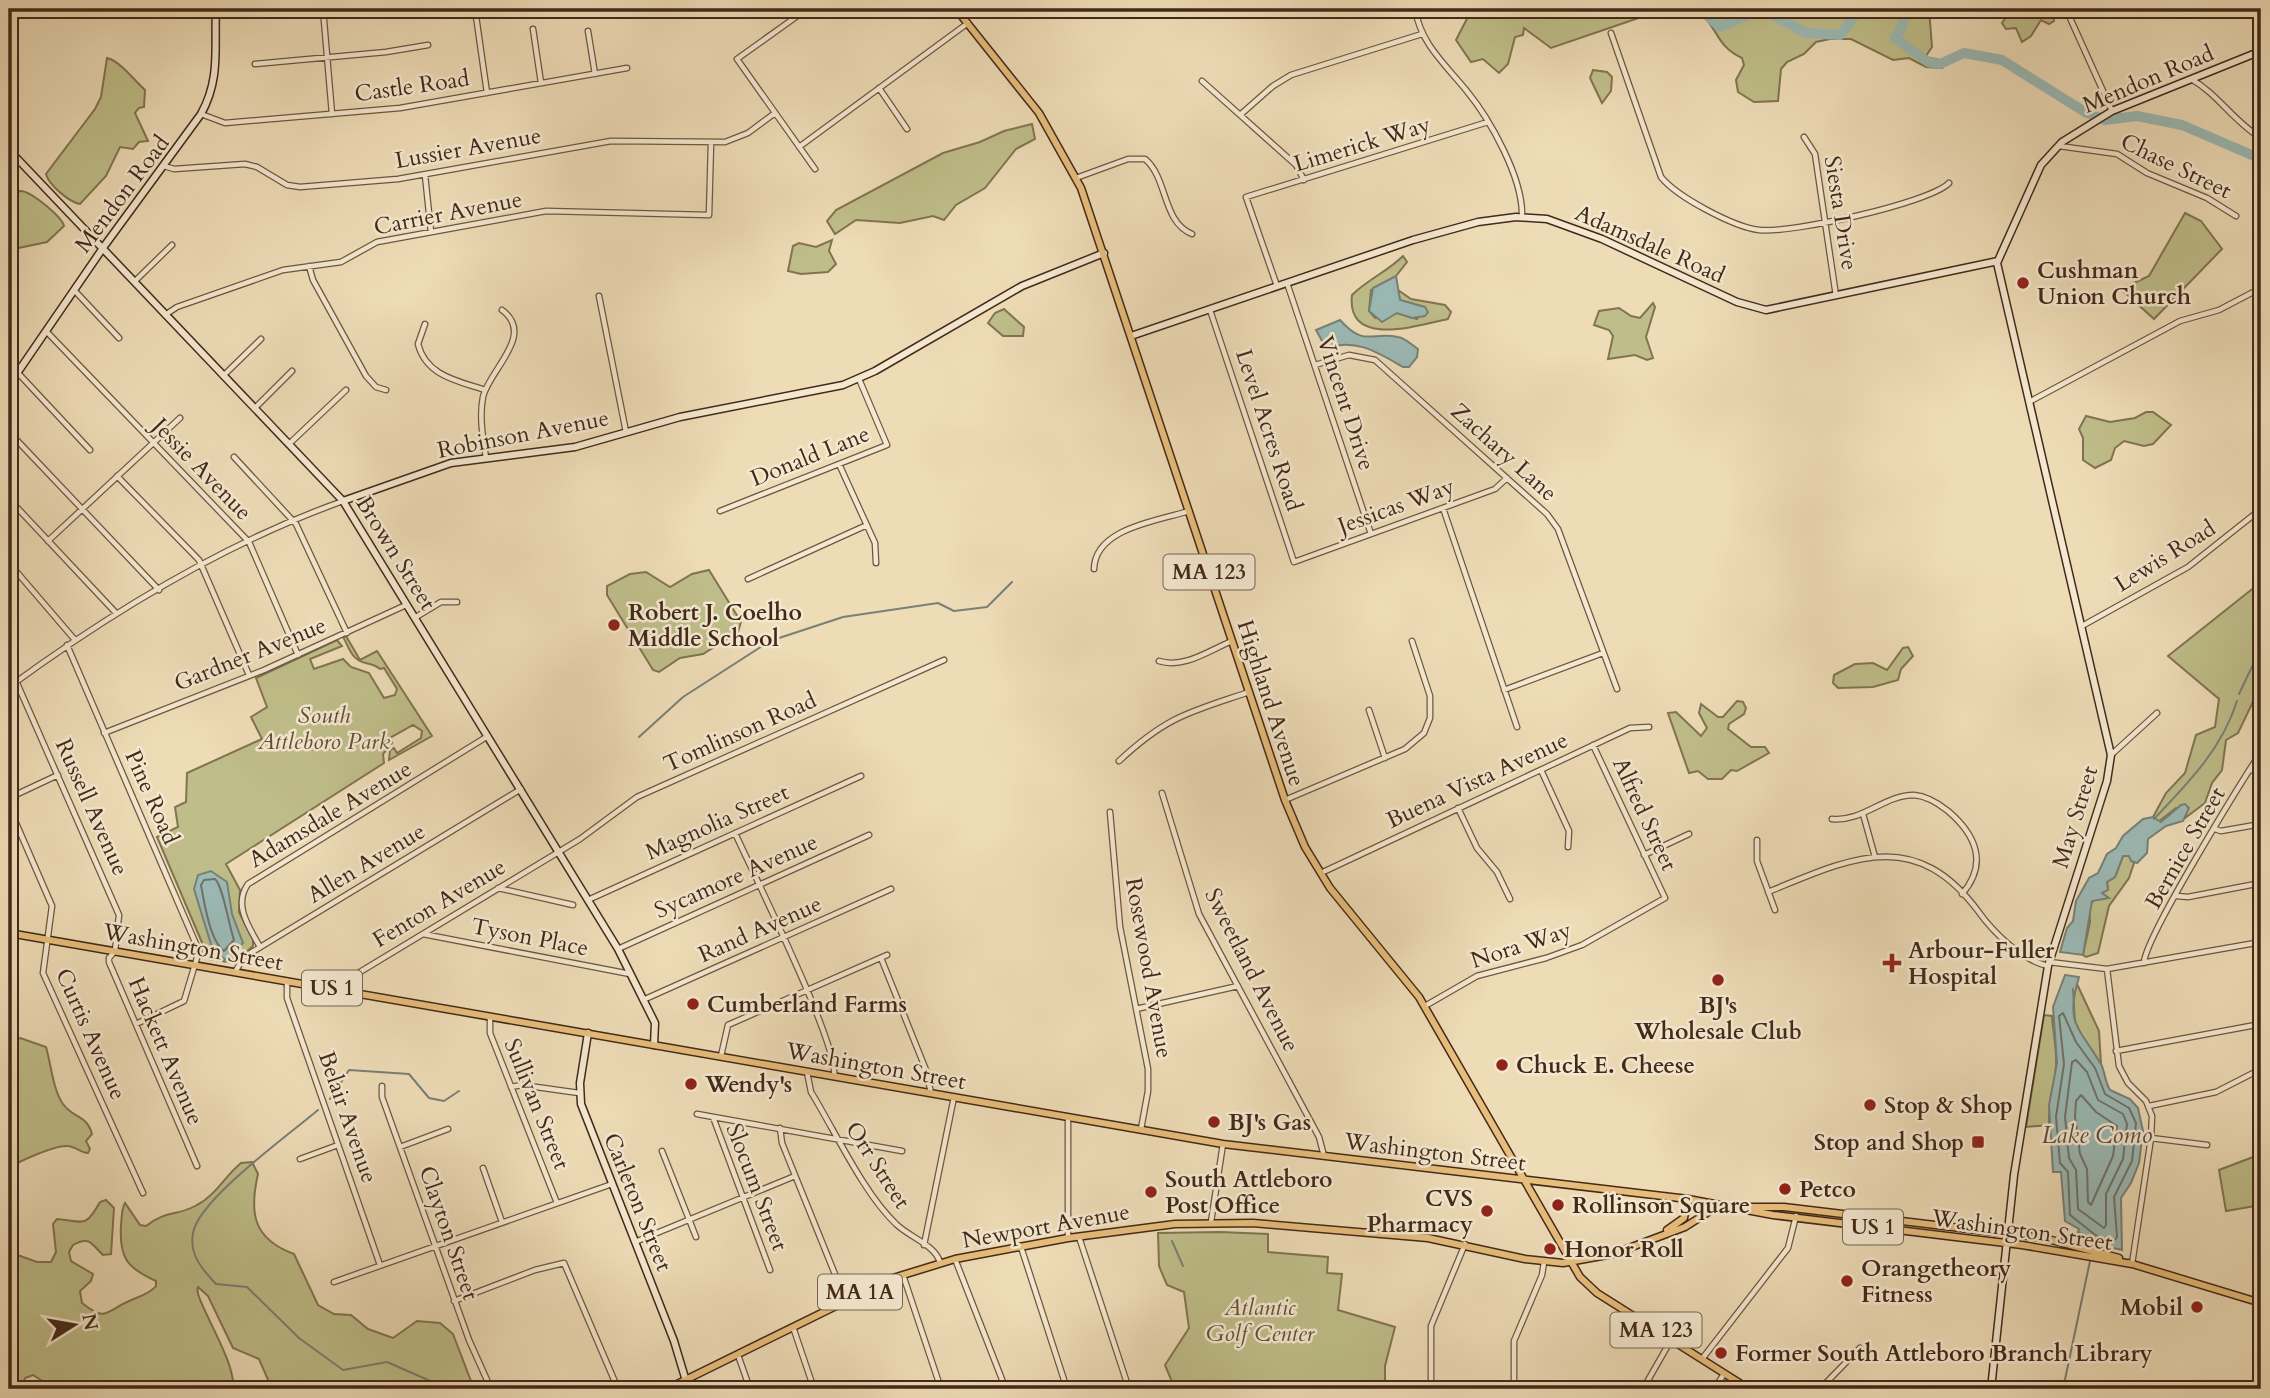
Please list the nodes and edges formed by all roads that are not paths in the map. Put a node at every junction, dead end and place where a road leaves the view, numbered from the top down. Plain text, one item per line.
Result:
1 (216, 9) edge
2 (323, 9) edge
3 (475, 9) edge
4 (807, 9) edge
5 (956, 9) edge
6 (1415, 9) edge
7 (2067, 9) edge
8 (968, 23) junction
9 (533, 29) dead end
10 (588, 31) dead end
11 (1611, 33) dead end
12 (1422, 34) junction
13 (428, 45) dead end
14 (2261, 51) edge
15 (327, 58) junction
16 (255, 64) dead end
17 (627, 68) dead end
18 (595, 74) junction
19 (2190, 79) junction
20 (1202, 81) dead end
21 (541, 83) junction
22 (879, 88) junction
23 (487, 93) junction
24 (2112, 110) junction
25 (775, 113) junction
26 (201, 114) junction
27 (332, 114) junction
28 (1240, 115) junction
29 (1488, 122) junction
30 (907, 128) dead end
31 (1804, 137) dead end
32 (2261, 138) edge
33 (711, 143) junction
34 (2058, 146) junction
35 (799, 147) junction
36 (9, 150) edge
37 (164, 166) junction
38 (815, 169) dead end
39 (425, 175) junction
40 (1076, 178) junction
41 (1304, 180) junction
42 (1949, 183) dead end
43 (1522, 216) junction
44 (2236, 216) dead end
45 (1825, 222) junction
46 (431, 232) junction
47 (1192, 234) dead end
48 (172, 245) dead end
49 (101, 249) junction
50 (1104, 253) junction
51 (1998, 261) junction
52 (309, 266) junction
53 (133, 283) junction
54 (1287, 283) junction
55 (1277, 286) junction
56 (2261, 288) edge
57 (73, 289) junction
58 (599, 296) dead end
59 (1836, 297) junction
60 (502, 310) dead end
61 (1210, 310) junction
62 (164, 315) junction
63 (425, 324) dead end
64 (45, 331) junction
65 (1131, 336) junction
66 (119, 338) dead end
67 (261, 339) dead end
68 (1315, 365) junction
69 (292, 371) dead end
70 (17, 372) junction
71 (223, 376) junction
72 (859, 379) junction
73 (9, 385) edge
74 (346, 390) dead end
75 (386, 390) dead end
76 (485, 390) junction
77 (2029, 402) junction
78 (255, 408) junction
79 (180, 418) dead end
80 (9, 432) edge
81 (626, 432) junction
82 (153, 442) junction
83 (289, 444) junction
84 (90, 450) dead end
85 (234, 457) dead end
86 (486, 458) junction
87 (839, 464) junction
88 (117, 476) junction
89 (1507, 478) junction
90 (9, 499) edge
91 (343, 501) junction
92 (1443, 508) junction
93 (2261, 509) edge
94 (83, 510) junction
95 (720, 511) dead end
96 (1189, 511) junction
97 (292, 519) junction
98 (867, 525) junction
99 (1371, 534) junction
100 (48, 541) junction
101 (249, 542) junction
102 (876, 562) dead end
103 (1294, 562) joint
104 (9, 563) edge
105 (202, 567) junction
106 (1094, 569) dead end
107 (748, 579) dead end
108 (159, 590) junction
109 (457, 602) dead end
110 (408, 604) junction
111 (116, 614) junction
112 (416, 617) junction
113 (2082, 626) junction
114 (347, 633) junction
115 (75, 640) junction
116 (1232, 640) junction
117 (1412, 641) dead end
118 (67, 645) junction
119 (1603, 653) junction
120 (298, 655) junction
121 (944, 660) dead end
122 (1159, 661) dead end
123 (249, 676) junction
124 (16, 681) junction
125 (9, 687) edge
126 (1617, 689) dead end
127 (1504, 690) junction
128 (1250, 692) junction
129 (1369, 710) dead end
130 (2157, 713) dead end
131 (1517, 727) dead end
132 (1649, 727) dead end
133 (104, 733) junction
134 (488, 736) junction
135 (1593, 745) junction
136 (2261, 752) edge
137 (2111, 755) junction
138 (1385, 758) junction
139 (1119, 761) dead end
140 (1541, 770) junction
141 (2250, 770) junction
142 (2261, 771) edge
143 (58, 775) junction
144 (861, 776) dead end
145 (521, 789) junction
146 (1162, 793) dead end
147 (9, 798) edge
148 (1285, 800) junction
149 (9, 807) edge
150 (1458, 808) junction
151 (1110, 812) dead end
152 (1863, 814) junction
153 (1832, 819) dead end
154 (2261, 824) edge
155 (2215, 829) junction
156 (735, 833) junction
157 (1689, 834) dead end
158 (869, 835) dead end
159 (1758, 840) dead end
160 (1568, 846) dead end
161 (559, 851) junction
162 (1644, 855) junction
163 (1875, 857) junction
164 (1321, 873) junction
165 (2261, 883) edge
166 (759, 885) junction
167 (497, 888) junction
168 (891, 889) dead end
169 (1768, 892) junction
170 (1962, 894) junction
171 (2177, 896) junction
172 (1665, 898) joint
173 (1510, 899) dead end
174 (589, 900) junction
175 (573, 905) dead end
176 (1775, 909) dead end
177 (9, 933) edge
178 (422, 934) junction
179 (782, 937) junction
180 (46, 939) junction
181 (2261, 942) edge
182 (260, 947) junction
183 (618, 949) junction
184 (115, 951) junction
185 (2144, 963) junction
186 (2049, 964) junction
187 (195, 965) junction
188 (2107, 969) junction
189 (235, 972) junction
190 (630, 974) junction
191 (287, 980) junction
192 (1238, 986) junction
193 (342, 990) junction
194 (806, 991) junction
195 (643, 1000) junction
196 (1425, 1006) junction
197 (1136, 1009) junction
198 (490, 1016) junction
199 (136, 1024) junction
200 (2261, 1024) edge
201 (588, 1033) junction
202 (654, 1045) junction
203 (2116, 1051) junction
204 (720, 1056) junction
205 (2261, 1069) edge
206 (807, 1071) junction
207 (834, 1076) junction
208 (382, 1086) dead end
209 (512, 1087) junction
210 (579, 1093) junction
211 (931, 1093) junction
212 (954, 1097) junction
213 (2149, 1106) junction
214 (698, 1114) dead end
215 (713, 1117) junction
216 (1068, 1117) junction
217 (780, 1128) junction
218 (448, 1129) dead end
219 (1141, 1129) junction
220 (839, 1138) junction
221 (2151, 1138) junction
222 (1223, 1144) junction
223 (338, 1145) junction
224 (2207, 1145) dead end
225 (400, 1147) junction
226 (662, 1151) dead end
227 (902, 1151) dead end
228 (1324, 1156) junction
229 (300, 1159) dead end
230 (197, 1166) dead end
231 (483, 1168) dead end
232 (795, 1176) junction
233 (1526, 1180) junction
234 (612, 1184) junction
235 (143, 1193) dead end
236 (742, 1197) junction
237 (1688, 1199) junction
238 (557, 1203) junction
239 (1730, 1206) junction
240 (1741, 1208) junction
241 (1797, 1208) junction
242 (1796, 1218) junction
243 (688, 1219) junction
244 (502, 1222) junction
245 (1211, 1222) junction
246 (2007, 1233) junction
247 (1079, 1236) junction
248 (1658, 1236) junction
249 (696, 1237) dead end
250 (1068, 1238) junction
251 (635, 1242) junction
252 (1465, 1243) junction
253 (2006, 1243) junction
254 (924, 1245) junction
255 (434, 1246) junction
256 (1021, 1246) junction
257 (955, 1259) junction
258 (940, 1262) junction
259 (1544, 1262) junction
260 (1572, 1262) junction
261 (2132, 1264) junction
262 (380, 1265) junction
263 (770, 1270) dead end
264 (903, 1275) junction
265 (334, 1282) dead end
266 (845, 1299) junction
267 (454, 1301) junction
268 (2261, 1303) edge
269 (793, 1326) junction
270 (1671, 1340) junction
271 (1860, 1348) dead end
272 (738, 1355) junction
273 (1702, 1359) junction
274 (1724, 1374) junction
275 (686, 1381) junction
276 (1003, 1382) dead end
277 (491, 1389) edge
278 (618, 1389) edge
279 (667, 1389) edge
280 (688, 1389) edge
281 (750, 1389) edge
282 (814, 1389) edge
283 (941, 1389) edge
284 (1067, 1389) edge
285 (1129, 1389) edge
286 (1431, 1389) edge
287 (1514, 1389) edge
288 (1643, 1389) edge
289 (1714, 1389) edge
290 (1749, 1389) edge
291 (1820, 1389) edge
292 (1991, 1389) edge

1 - 26 street, Mendon Road
2 - 15 street
3 - 23 street
4 - 25 street
5 - 8 main road, Highland Avenue / MA 123
6 - 12 street
7 - 24 street
8 - 22 street
8 - 40 main road, Highland Avenue / MA 123
9 - 21 street
10 - 18 street
11 - 45 street
12 - 28 street
12 - 29 street
13 - 15 street
14 - 19 street, Mendon Road
15 - 16 street
15 - 27 street
17 - 18 street, Castle Road
18 - 21 street, Castle Road
19 - 24 street, Mendon Road
19 - 32 street
20 - 28 street
21 - 23 street, Castle Road
22 - 30 street
22 - 35 street
23 - 27 street, Castle Road
24 - 34 street, Mendon Road
25 - 33 street, Lussier Avenue
25 - 35 street
26 - 27 street, Castle Road
26 - 37 street, Mendon Road
28 - 41 street
29 - 41 street, Limerick Way
29 - 43 street
31 - 45 street, Siesta Drive
33 - 39 street, Lussier Avenue
33 - 46 street, Carrier Avenue
34 - 44 street, Chase Street
34 - 51 street, Mendon Road
35 - 38 street
36 - 49 street, Brown Street
37 - 39 street, Lussier Avenue
37 - 49 street, Mendon Road
39 - 46 street
40 - 47 street
40 - 50 main road, Highland Avenue / MA 123
41 - 55 street, Limerick Way
42 - 45 street
43 - 54 street, Adamsdale Road
43 - 59 street, Adamsdale Road
45 - 59 street, Siesta Drive
46 - 52 street, Carrier Avenue
48 - 53 street
49 - 53 street, Brown Street
49 - 57 street, Mendon Road
50 - 65 main road, Highland Avenue / MA 123
50 - 72 street, Robinson Avenue
51 - 59 street, Adamsdale Road
51 - 77 street, May Street
52 - 62 street, Carrier Avenue
52 - 75 street
53 - 62 street, Brown Street
54 - 55 street, Adamsdale Road
54 - 68 street, Vincent Drive
55 - 61 street, Adamsdale Road
56 - 77 street
57 - 64 street, Mendon Road
57 - 66 street
58 - 81 street
60 - 76 street
61 - 65 street, Adamsdale Road
61 - 103 street, Level Acres Road
62 - 71 street, Brown Street
63 - 76 street
64 - 70 street, Mendon Road
64 - 82 street, Jessie Avenue
65 - 96 main road, Highland Avenue / MA 123
67 - 71 street
68 - 89 street, Zachary Lane
68 - 99 street, Vincent Drive
69 - 78 street
70 - 73 street, Mendon Road
70 - 84 street
71 - 78 street, Brown Street
72 - 81 street, Robinson Avenue
72 - 87 street, Donald Lane
74 - 83 street
76 - 86 street
77 - 113 street, May Street
78 - 83 street, Brown Street
79 - 82 street
80 - 94 street
81 - 86 street, Robinson Avenue
82 - 88 street
82 - 101 street, Jessie Avenue
83 - 91 street, Brown Street
85 - 97 street
86 - 91 street, Robinson Avenue
87 - 95 street, Donald Lane
87 - 98 street
88 - 94 street
88 - 105 street
89 - 92 street, Jessicas Way
89 - 119 street, Zachary Lane
90 - 100 street
91 - 97 street, Robinson Avenue
91 - 110 street, Brown Street
92 - 99 street, Jessicas Way
92 - 127 street
93 - 113 street, Lewis Road
94 - 100 street
94 - 108 street
96 - 106 street
96 - 116 main road, Highland Avenue / MA 123
97 - 101 street, Robinson Avenue
97 - 114 street
98 - 102 street
98 - 107 street
99 - 103 street, Jessicas Way
100 - 111 street
101 - 105 street, Robinson Avenue
101 - 120 street, Jessie Avenue
104 - 115 street
105 - 108 street, Robinson Avenue
105 - 123 street
108 - 111 street, Robinson Avenue
109 - 112 street
110 - 112 street, Brown Street
110 - 114 street, Gardner Avenue
111 - 115 street, Robinson Avenue
112 - 134 street, Brown Street
113 - 137 street, May Street
114 - 120 street, Gardner Avenue
115 - 118 street, Robinson Avenue
116 - 122 street
116 - 128 main road, Highland Avenue / MA 123
117 - 138 street
118 - 124 street, Robinson Avenue
118 - 133 street, Pine Road
119 - 126 street, Zachary Lane
119 - 127 street
120 - 123 street, Gardner Avenue
121 - 161 street, Tomlinson Road
123 - 133 street, Gardner Avenue
124 - 125 street, Robinson Avenue
124 - 143 street, Russell Avenue
127 - 131 street
128 - 139 street
128 - 148 main road, Highland Avenue / MA 123
129 - 138 street
130 - 137 street
132 - 135 street, Buena Vista Avenue
133 - 187 street, Pine Road
134 - 145 street, Brown Street
134 - 182 street, Adamsdale Avenue
135 - 140 street, Buena Vista Avenue
135 - 162 street, Alfred Street
136 - 141 street, Bernice Street
137 - 186 street, May Street
138 - 148 street
140 - 150 street, Buena Vista Avenue
140 - 160 street
141 - 142 street
141 - 155 street, Bernice Street
143 - 147 street
143 - 184 street, Russell Avenue
144 - 156 street, Magnolia Street
145 - 161 street, Brown Street
145 - 182 street, Allen Avenue
146 - 192 street, Sweetland Avenue
148 - 164 main road, Highland Avenue / MA 123
149 - 180 street, Curtis Avenue
150 - 164 street, Buena Vista Avenue
150 - 173 street
151 - 197 street, Rosewood Avenue
152 - 153 street
152 - 163 street
152 - 170 street
154 - 155 street
155 - 171 street, Bernice Street
156 - 166 street
156 - 174 street, Magnolia Street
157 - 162 street
158 - 166 street, Sycamore Avenue
159 - 169 street
161 - 167 street, Fenton Avenue
161 - 174 street, Brown Street
162 - 172 street, Alfred Street
163 - 169 street
163 - 170 street
164 - 196 main road, Highland Avenue / MA 123
165 - 171 street
166 - 179 street
166 - 183 street, Sycamore Avenue
167 - 175 street
167 - 178 street, Fenton Avenue
168 - 179 street, Rand Avenue
169 - 176 street
170 - 186 street
171 - 185 street, Bernice Street
172 - 196 street, Nora Way
174 - 183 street, Brown Street
177 - 180 main road, Washington Street / US 1
178 - 190 street, Tyson Place
178 - 193 street, Fenton Avenue
179 - 194 street
179 - 195 street, Rand Avenue
180 - 184 main road, Washington Street / US 1
180 - 235 street, Curtis Avenue
181 - 185 street
182 - 189 street, Allen Avenue
183 - 190 street, Brown Street
184 - 187 main road, Washington Street / US 1
184 - 199 street, Hackett Avenue
185 - 188 street
186 - 188 street
186 - 246 street, May Street
187 - 189 main road, Washington Street / US 1
187 - 199 street
188 - 203 street
189 - 191 main road, Washington Street / US 1
190 - 195 street, Brown Street
191 - 193 main road, Washington Street / US 1
191 - 223 street, Belair Avenue
192 - 197 street
192 - 228 street, Sweetland Avenue
193 - 198 main road, Washington Street / US 1
194 - 204 street
194 - 207 street
194 - 211 street
195 - 202 street, Brown Street
196 - 233 main road, Highland Avenue / MA 123
197 - 219 street, Rosewood Avenue
198 - 201 main road, Washington Street / US 1
198 - 209 street, Sullivan Street
199 - 230 street, Hackett Avenue
200 - 203 street
201 - 202 main road, Washington Street / US 1
201 - 210 street, Carleton Street
202 - 204 main road, Washington Street / US 1
203 - 213 street
204 - 206 main road, Washington Street / US 1
205 - 213 street
206 - 207 main road, Washington Street / US 1
206 - 220 street, Orr Street
207 - 211 main road, Washington Street / US 1
208 - 225 street, Clayton Street
209 - 210 street
209 - 238 street, Sullivan Street
210 - 234 street, Carleton Street
211 - 212 main road, Washington Street / US 1
212 - 216 main road, Washington Street / US 1
212 - 254 street
213 - 221 street
214 - 215 street
215 - 217 street
215 - 236 street, Slocum Street
216 - 219 main road, Washington Street / US 1
216 - 250 street
217 - 220 street
217 - 232 street
218 - 225 street
219 - 222 main road, Washington Street / US 1
220 - 227 street
220 - 254 street, Orr Street
221 - 224 street
221 - 261 street
222 - 228 main road, Washington Street / US 1
222 - 245 street
223 - 229 street
223 - 262 street, Belair Avenue
225 - 255 street, Clayton Street
226 - 243 street
228 - 233 main road, Washington Street / US 1
231 - 244 street
232 - 236 street
232 - 266 street
233 - 237 main road, Washington Street / US 1
233 - 260 main road, Highland Avenue / MA 123
234 - 238 street
234 - 251 street, Carleton Street
236 - 243 street
236 - 263 street, Slocum Street
237 - 239 main road, Washington Street / US 1
237 - 248 main road, MA 1A
238 - 244 street
239 - 240 main road, Washington Street / US 1
239 - 248 main road, MA 1A
240 - 241 main road, Washington Street / US 1
240 - 242 main road, Washington Street / US 1
241 - 242 street
241 - 246 main road, Washington Street / US 1
242 - 253 main road, Washington Street / US 1
242 - 273 street
243 - 249 street
243 - 251 street
244 - 255 street
245 - 247 main road, Newport Avenue / MA 1A
245 - 252 main road, Newport Avenue / MA 1A
246 - 253 street, May Street
246 - 261 main road, Washington Street / US 1
247 - 250 main road, Newport Avenue / MA 1A
247 - 285 street
248 - 260 main road, MA 1A
250 - 256 main road, Newport Avenue / MA 1A
251 - 275 street, Carleton Street
252 - 259 main road, Newport Avenue / MA 1A
252 - 286 street
253 - 261 main road, Washington Street / US 1
253 - 292 street, May Street
254 - 258 street, Orr Street
255 - 262 street
255 - 267 street, Clayton Street
256 - 257 main road, Newport Avenue / MA 1A
256 - 284 street
257 - 258 main road, Newport Avenue / MA 1A
257 - 276 street
258 - 264 main road, Newport Avenue / MA 1A
259 - 260 main road, Newport Avenue / MA 1A
259 - 287 street
260 - 270 main road, MA 123
261 - 268 main road, Washington Street / US 1
262 - 265 street
264 - 266 main road, Newport Avenue / MA 1A
264 - 283 street
266 - 269 main road, Newport Avenue / MA 1A
267 - 277 street, Clayton Street
267 - 278 street
269 - 272 main road, Newport Avenue / MA 1A
269 - 282 street
270 - 273 main road, MA 123
270 - 288 street
271 - 291 street
272 - 275 main road, Newport Avenue / MA 1A
272 - 281 street
273 - 274 main road, MA 123
274 - 289 street
274 - 290 main road, MA 123
275 - 279 main road, Newport Avenue / MA 1A
275 - 280 street

